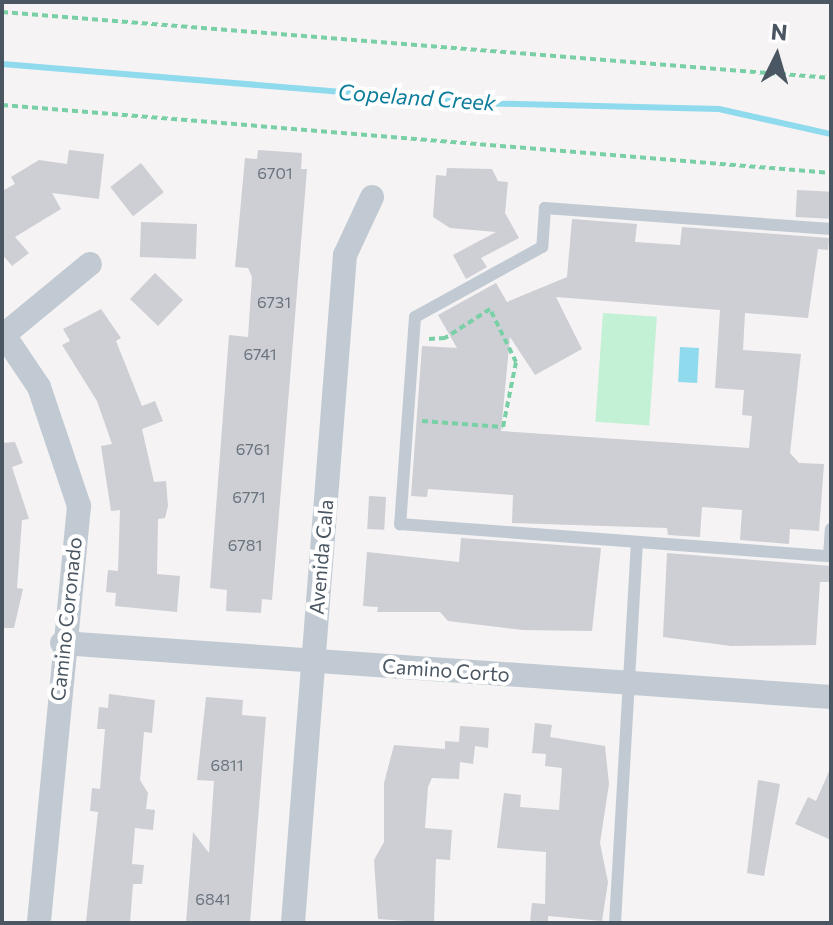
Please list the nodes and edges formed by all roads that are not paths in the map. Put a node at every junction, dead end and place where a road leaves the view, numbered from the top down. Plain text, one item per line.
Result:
1 (372, 197) dead end
2 (831, 229) edge
3 (90, 264) dead end
4 (3, 333) edge
5 (831, 529) edge
6 (637, 542) junction
7 (62, 643) junction
8 (313, 661) junction
9 (626, 682) junction
10 (831, 697) edge
11 (39, 923) edge
12 (293, 923) edge
13 (615, 923) edge

1 - 8 street, Avenida Cala
2 - 6 lane
3 - 4 street
4 - 7 street, Camino Coronado
5 - 6 lane
6 - 9 lane
7 - 8 street, Camino Corto
7 - 11 street, Camino Coronado
8 - 9 street, Camino Corto
8 - 12 street, Avenida Cala
9 - 10 street, Camino Corto
9 - 13 lane

